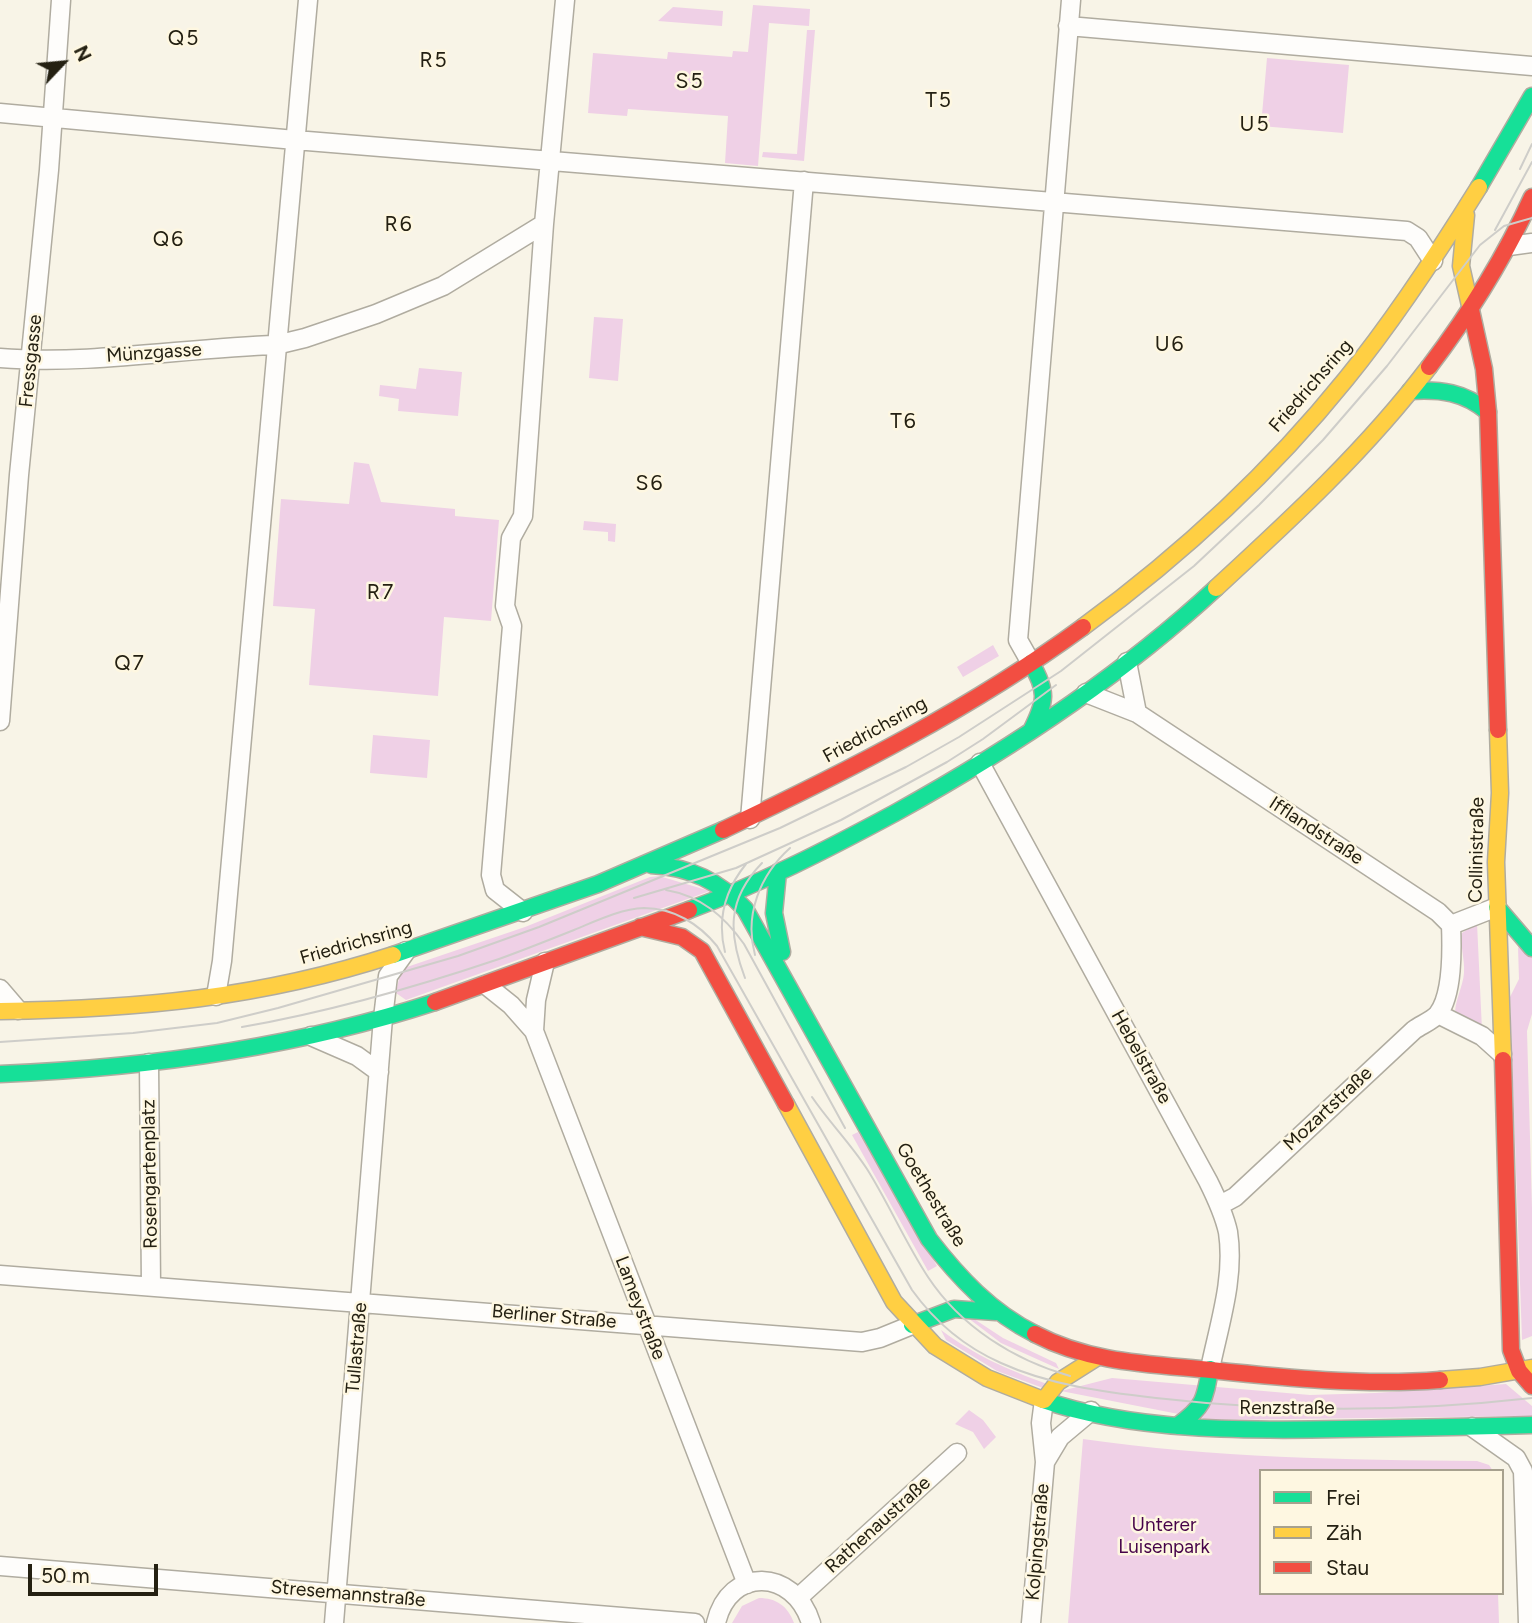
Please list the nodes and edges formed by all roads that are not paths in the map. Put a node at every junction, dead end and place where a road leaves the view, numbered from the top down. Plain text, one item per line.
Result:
1 (61, 0) edge
2 (308, 0) edge
3 (565, 0) edge
4 (1071, 0) edge
5 (1068, 26) junction
6 (1532, 66) edge
7 (1532, 96) edge
8 (0, 113) edge
9 (52, 119) junction
10 (295, 140) junction
11 (551, 161) junction
12 (804, 181) junction
13 (1532, 197) edge
14 (1053, 201) junction
15 (1467, 206) junction
16 (544, 224) junction
17 (1532, 243) edge
18 (1509, 246) junction
19 (1433, 261) junction
20 (1471, 310) junction
21 (276, 345) junction
22 (0, 358) edge
23 (31, 360) junction
24 (1410, 391) junction
25 (1488, 412) junction
26 (1127, 662) junction
27 (1031, 663) junction
28 (1086, 693) junction
29 (1137, 713) junction
30 (0, 721) edge
31 (1031, 731) junction
32 (980, 764) junction
33 (750, 819) junction
34 (645, 865) junction
35 (778, 872) junction
36 (730, 894) junction
37 (1497, 907) junction
38 (523, 912) junction
39 (1451, 925) junction
40 (640, 927) junction
41 (1532, 948) edge
42 (406, 951) junction
43 (545, 962) junction
44 (782, 975) junction
45 (485, 985) junction
46 (0, 989) edge
47 (216, 996) junction
48 (18, 1010) junction
49 (0, 1011) edge
50 (1438, 1014) junction
51 (383, 1018) junction
52 (534, 1031) junction
53 (311, 1036) junction
54 (1502, 1054) junction
55 (149, 1063) junction
56 (379, 1072) junction
57 (3, 1078) edge
58 (1220, 1205) junction
59 (0, 1275) edge
60 (151, 1286) junction
61 (361, 1301) junction
62 (996, 1312) junction
63 (646, 1325) junction
64 (912, 1325) junction
65 (1096, 1358) junction
66 (1210, 1369) junction
67 (1525, 1370) edge
68 (1532, 1386) edge
69 (1044, 1400) junction
70 (1091, 1411) junction
71 (1532, 1425) edge
72 (1177, 1426) junction
73 (1472, 1427) junction
74 (957, 1453) dead end
75 (1045, 1462) junction
76 (1529, 1493) edge
77 (0, 1566) edge
78 (747, 1584) junction
79 (337, 1593) junction
80 (799, 1597) junction
81 (334, 1623) edge
82 (695, 1623) edge
83 (716, 1623) edge
84 (811, 1623) edge
85 (1031, 1623) edge
86 (1528, 1623) edge

1 - 9 street, Fressgasse
2 - 10 street
3 - 11 street
4 - 5 street
5 - 6 street
5 - 14 street
7 - 15 main road, Friedrichsring
8 - 9 street
9 - 10 street
9 - 23 street, Fressgasse
10 - 11 street
10 - 21 street
11 - 12 street
11 - 16 street
12 - 14 street
12 - 33 street
13 - 18 main road
14 - 19 street
14 - 27 street
15 - 19 main road, Friedrichsring
15 - 20 main road, Collinistraße
16 - 21 street, Münzgasse
16 - 38 street
17 - 18 street
18 - 20 main road
19 - 27 main road, Friedrichsring
20 - 24 main road
20 - 25 main road, Collinistraße
21 - 23 street, Münzgasse
21 - 47 street
22 - 23 street, Münzgasse
23 - 30 street, Fressgasse
24 - 25 main road
24 - 26 main road
25 - 37 main road, Collinistraße
26 - 28 main road
26 - 29 street
27 - 31 main road
27 - 33 main road, Friedrichsring
28 - 29 street, Ifflandstraße
28 - 31 main road
29 - 39 street, Ifflandstraße
31 - 32 main road
32 - 35 main road
32 - 58 street, Hebelstraße
33 - 34 main road, Friedrichsring
34 - 36 main road, Goethestraße
34 - 38 main road, Friedrichsring
35 - 36 main road
35 - 44 main road
36 - 40 main road
36 - 44 main road, Goethestraße
37 - 39 street
37 - 41 main road
37 - 54 main road, Collinistraße
38 - 42 main road, Friedrichsring
39 - 50 street
40 - 43 main road
40 - 64 main road
42 - 47 main road, Friedrichsring
42 - 51 street, Tullastraße
43 - 45 main road
43 - 52 street, Lameystraße
44 - 62 main road, Goethestraße
45 - 51 main road
45 - 52 street, Lameystraße
46 - 48 street
47 - 48 main road, Friedrichsring
48 - 49 main road, Friedrichsring
50 - 54 street
50 - 58 street, Mozartstraße
51 - 53 main road
51 - 56 street, Tullastraße
52 - 63 street, Lameystraße
53 - 55 main road
53 - 56 street
54 - 67 main road, Collinistraße
55 - 57 main road
55 - 60 street, Rosengartenplatz
56 - 61 street, Tullastraße
58 - 66 street, Hebelstraße
59 - 60 street
60 - 61 street
61 - 63 street, Berliner Straße
61 - 79 street, Tullastraße
62 - 64 main road
62 - 65 main road, Goethestraße
63 - 64 street, Berliner Straße
63 - 78 street, Lameystraße
64 - 69 main road
65 - 66 main road, Goethestraße
65 - 69 main road
66 - 67 main road, Renzstraße
66 - 72 main road
67 - 68 main road, Collinistraße
69 - 70 main road, Renzstraße
69 - 75 street, Kolpingstraße
70 - 72 main road, Renzstraße
70 - 75 street, Kolpingstraße
71 - 73 main road, Renzstraße
72 - 73 main road, Renzstraße
73 - 76 street
74 - 80 street, Rathenaustraße
75 - 85 street, Kolpingstraße
76 - 86 street
77 - 79 street, Stresemannstraße
78 - 80 street
78 - 83 street
79 - 81 street, Tullastraße
79 - 82 street, Stresemannstraße
80 - 84 street

